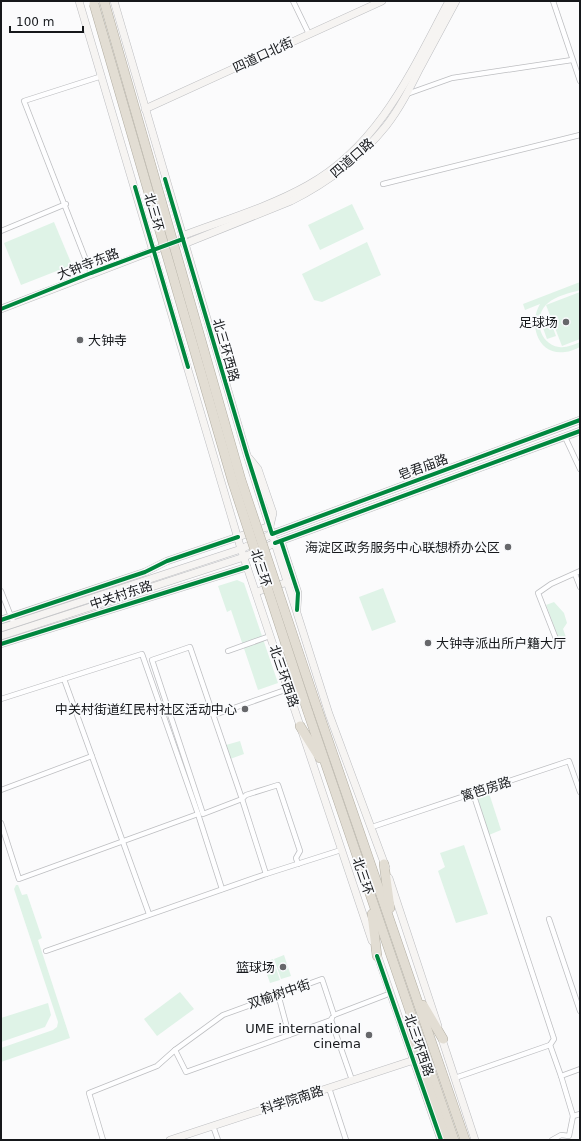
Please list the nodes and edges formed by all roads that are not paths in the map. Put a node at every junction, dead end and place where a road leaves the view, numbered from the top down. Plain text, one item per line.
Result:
1 (79, 1) edge
2 (104, 1) edge
3 (114, 1) edge
4 (293, 1) edge
5 (382, 1) edge
6 (449, 1) edge
7 (456, 1) edge
8 (553, 1) edge
9 (94, 3) edge
10 (309, 34) junction
11 (572, 60) junction
12 (102, 76) junction
13 (580, 82) edge
14 (407, 94) junction
15 (145, 109) junction
16 (580, 135) edge
17 (165, 179) junction
18 (383, 184) dead end
19 (135, 188) junction
20 (66, 204) junction
21 (1, 232) edge
22 (183, 240) junction
23 (153, 250) junction
24 (91, 273) junction
25 (200, 297) junction
26 (170, 306) junction
27 (1, 309) edge
28 (580, 420) edge
29 (580, 431) edge
30 (565, 437) junction
31 (580, 469) edge
32 (271, 530) junction
33 (253, 532) junction
34 (238, 537) junction
35 (256, 541) junction
36 (278, 542) junction
37 (241, 549) junction
38 (259, 550) junction
39 (244, 557) junction
40 (247, 567) junction
41 (580, 571) edge
42 (575, 574) junction
43 (288, 582) junction
44 (580, 587) edge
45 (271, 588) junction
46 (1, 591) edge
47 (256, 592) junction
48 (297, 610) junction
49 (1, 620) edge
50 (13, 620) junction
51 (1, 628) edge
52 (1, 636) edge
53 (270, 636) junction
54 (1, 644) edge
55 (558, 644) dead end
56 (228, 651) dead end
57 (64, 680) junction
58 (288, 689) junction
59 (1, 700) edge
60 (214, 715) junction
61 (300, 726) junction
62 (92, 756) junction
63 (329, 775) junction
64 (1, 790) edge
65 (580, 792) edge
66 (473, 793) junction
67 (242, 800) junction
68 (198, 814) junction
69 (1, 823) edge
70 (372, 827) junction
71 (122, 841) junction
72 (341, 850) junction
73 (298, 864) junction
74 (384, 864) junction
75 (266, 874) junction
76 (222, 889) junction
77 (370, 897) junction
78 (149, 914) junction
79 (549, 919) dead end
80 (392, 927) junction
81 (46, 951) dead end
82 (377, 956) junction
83 (413, 987) junction
84 (404, 992) junction
85 (278, 994) junction
86 (386, 995) dead end
87 (580, 1011) edge
88 (334, 1015) junction
89 (331, 1020) junction
90 (289, 1035) junction
91 (442, 1039) junction
92 (550, 1046) junction
93 (175, 1050) junction
94 (414, 1060) junction
95 (580, 1069) edge
96 (561, 1076) junction
97 (455, 1078) junction
98 (352, 1080) junction
99 (329, 1088) junction
100 (580, 1114) edge
101 (573, 1116) junction
102 (213, 1126) junction
103 (561, 1135) junction
104 (103, 1140) edge
105 (170, 1140) edge
106 (218, 1140) edge
107 (346, 1140) edge
108 (441, 1140) edge
109 (446, 1140) edge
110 (454, 1140) edge
111 (465, 1140) edge
112 (475, 1140) edge
113 (552, 1140) edge
114 (564, 1140) edge

1 - 12 street, 北三环西路
2 - 80 highway, 北三环, bridge
3 - 15 street, 北三环西路
4 - 10 street
5 - 10 street, 四道口北街
6 - 22 street, 四道口路
7 - 14 street, 四道口路
8 - 11 street
9 - 63 highway, 北三环, bridge
10 - 15 street, 四道口北街
11 - 13 street
11 - 14 street
12 - 19 street, 北三环西路
12 - 20 street
14 - 22 street, 四道口路
15 - 17 street, 北三环西路
16 - 18 street
17 - 19 street
17 - 22 street, 北三环西路
19 - 23 street, 北三环西路
20 - 21 street
20 - 24 street
22 - 23 street, 大钟寺东路
22 - 25 street, 北三环西路
23 - 24 street, 大钟寺东路
23 - 26 street, 北三环西路
24 - 27 street, 大钟寺东路
25 - 26 street
25 - 32 street, 北三环西路
26 - 34 street, 北三环西路
28 - 32 street, 皂君庙路
29 - 30 street, 皂君庙路
30 - 31 street
30 - 36 street, 皂君庙路
32 - 33 street, 中关村东路
32 - 35 street, 中关村东路
32 - 36 street, 北三环西路
33 - 34 street, 中关村东路
33 - 35 street
34 - 37 street, 北三环西路
34 - 50 street, 中关村东路
35 - 37 street, 中关村东路
35 - 38 street
36 - 38 street, 皂君庙路
36 - 43 street, 北三环西路
36 - 48 street
37 - 39 street, 北三环西路
37 - 50 street, 中关村东路
38 - 39 street, 中关村东路
38 - 45 street
39 - 40 street, 北三环西路
39 - 52 street, 中关村东路
40 - 47 street, 北三环西路
40 - 54 street, 中关村东路
41 - 42 street
42 - 44 street
42 - 55 street
43 - 45 street
43 - 48 street, 北三环西路
45 - 47 street
46 - 50 street
47 - 53 street, 北三环西路
48 - 70 street, 北三环西路
49 - 50 street, 中关村东路
50 - 51 street, 中关村东路
53 - 56 street
53 - 58 street, 北三环西路
57 - 59 street
57 - 62 street
57 - 68 street
58 - 60 street
58 - 61 street, 北三环西路
60 - 67 street
60 - 67 street
61 - 63 highway
61 - 72 street, 北三环西路
62 - 64 street
62 - 71 street
63 - 77 highway, 北三环
65 - 66 street, 篱笆房路
66 - 70 street, 篱笆房路
66 - 92 street
67 - 73 street
67 - 75 street
68 - 71 street
68 - 76 street
69 - 71 street
70 - 74 street, 北三环西路
71 - 78 street
72 - 73 street
72 - 82 street, 北三环西路
73 - 75 street
74 - 80 highway
74 - 91 street, 北三环西路
75 - 76 street
76 - 78 street
77 - 82 highway
77 - 84 highway, 北三环
78 - 81 street
79 - 87 street
80 - 83 highway, 北三环
82 - 94 street, 北三环西路
83 - 91 highway
83 - 111 highway, 北三环
84 - 109 highway
84 - 110 highway, 北三环
85 - 88 street, 双榆树中街
85 - 90 street
85 - 93 street, 双榆树中街
86 - 88 street
88 - 89 street
89 - 90 street
89 - 98 street
90 - 93 street
91 - 97 street, 北三环西路
92 - 96 street
92 - 97 street
93 - 104 street, 双榆树中街
94 - 98 street, 科学院南路
94 - 108 street, 北三环西路
95 - 96 street
96 - 101 street
97 - 112 street, 北三环西路
98 - 99 street, 科学院南路
99 - 102 street, 科学院南路
99 - 107 street
100 - 101 street
101 - 103 street
102 - 105 street, 科学院南路
102 - 106 street
103 - 113 street
103 - 114 street

